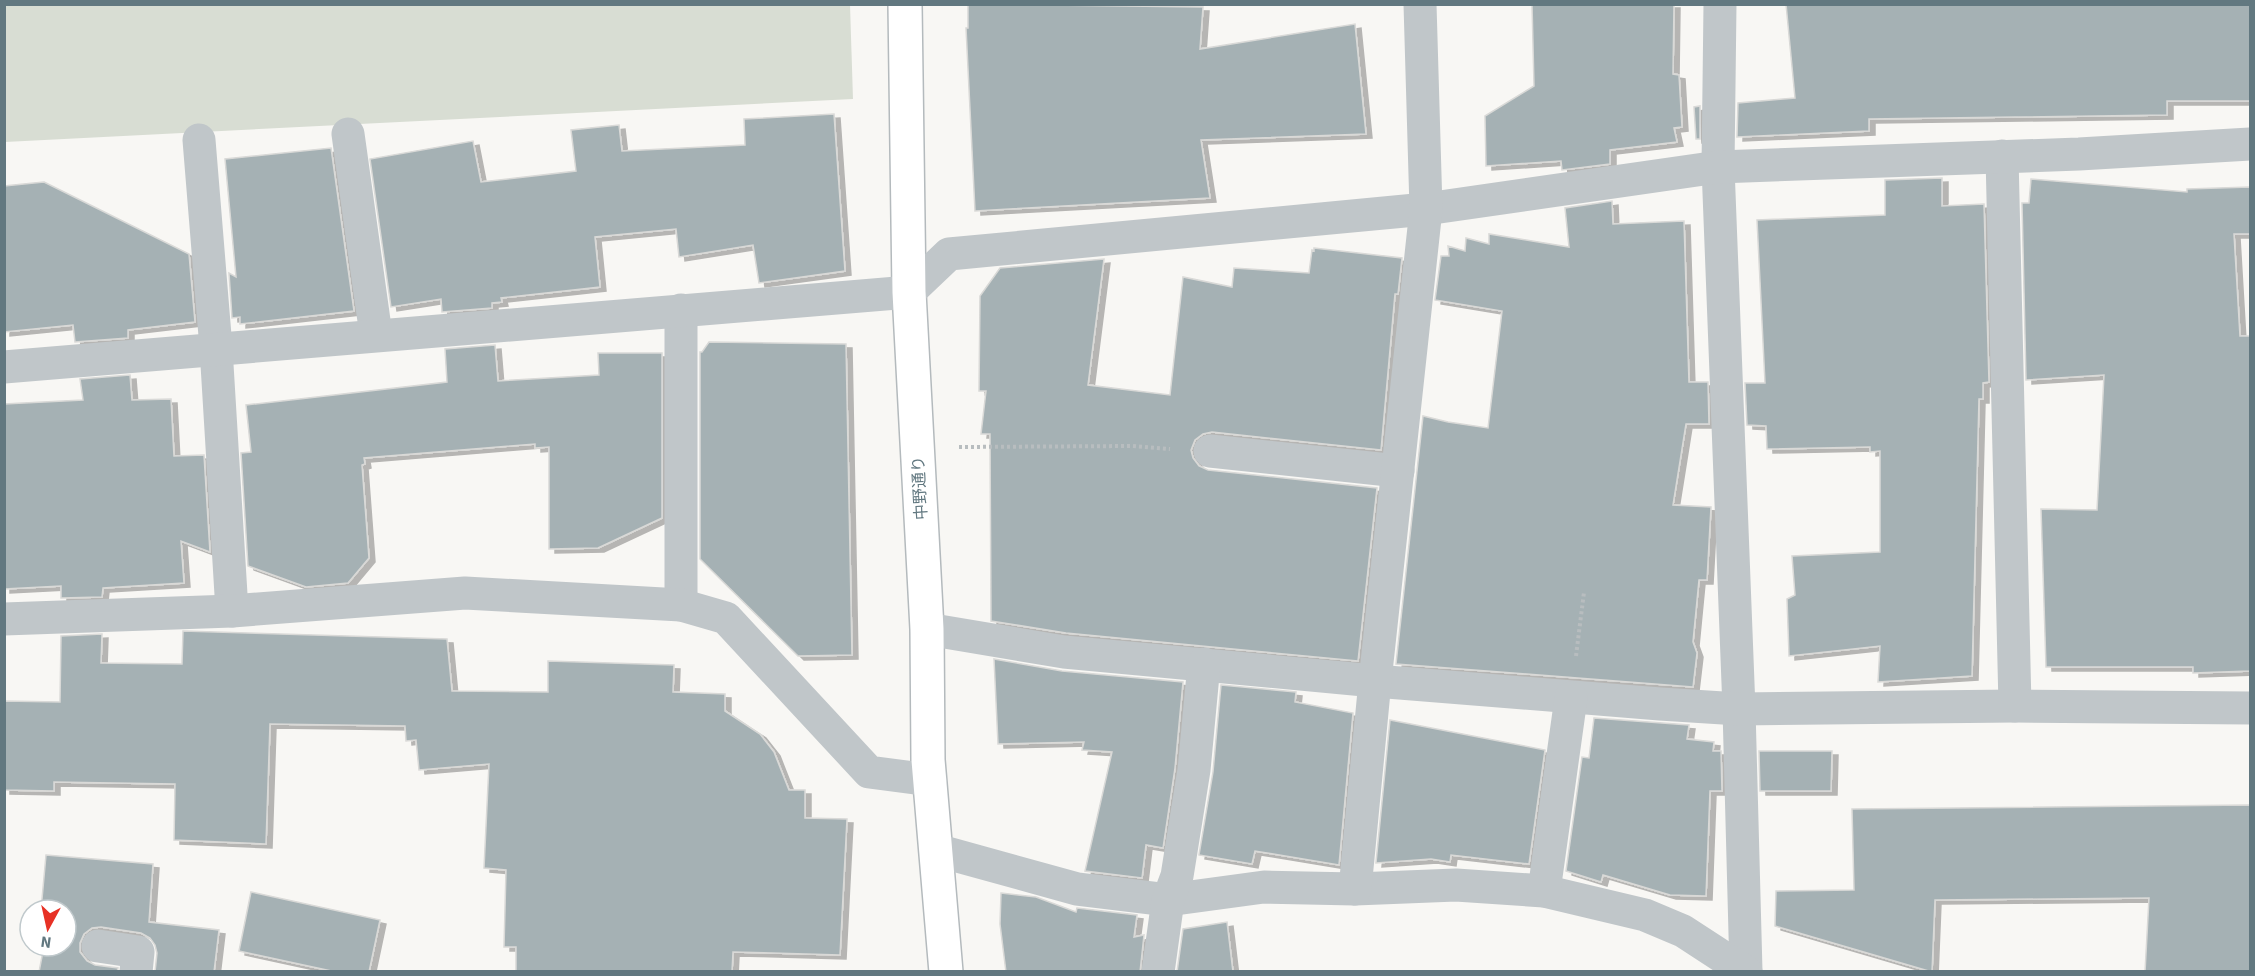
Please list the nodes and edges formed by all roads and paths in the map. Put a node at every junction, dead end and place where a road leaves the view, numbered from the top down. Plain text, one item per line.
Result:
1 (905, 4) edge
2 (1419, 4) edge
3 (1720, 4) edge
4 (348, 134) dead end
5 (199, 140) dead end
6 (2250, 144) edge
7 (2002, 156) junction
8 (1718, 167) junction
9 (1426, 209) junction
10 (909, 292) junction
11 (681, 310) junction
12 (376, 335) junction
13 (216, 348) junction
14 (4, 367) edge
15 (917, 448) junction
16 (1210, 451) joint
17 (1398, 471) junction
18 (1584, 592) dead end
19 (681, 605) junction
20 (232, 610) junction
21 (4, 619) edge
22 (927, 629) junction
23 (1204, 664) junction
24 (1375, 681) junction
25 (1571, 698) junction
26 (2015, 706) junction
27 (2250, 708) edge
28 (1739, 709) junction
29 (930, 780) junction
30 (936, 850) junction
31 (1355, 889) junction
32 (1544, 891) junction
33 (1168, 900) junction
34 (98, 946) dead end
35 (1746, 971) edge
36 (136, 972) edge
37 (946, 972) edge
38 (1158, 972) edge

1 - 10 main road, 中野通り
2 - 9 street
3 - 8 street
4 - 12 street
5 - 13 street
6 - 7 street
7 - 8 street
7 - 26 street
8 - 9 street
8 - 28 street
9 - 10 street
9 - 17 street
10 - 11 street
10 - 15 main road, 中野通り
11 - 12 street
11 - 19 street
12 - 13 street
13 - 14 street
13 - 20 street
15 - 16 path
15 - 22 main road, 中野通り
16 - 17 street
17 - 24 street
18 - 25 path
19 - 20 street
19 - 29 street
20 - 21 street
22 - 23 street
22 - 29 main road, 中野通り
23 - 24 street
23 - 33 street
24 - 25 street
24 - 31 street
25 - 28 street
25 - 32 street
26 - 27 street
26 - 28 street
28 - 35 street
29 - 30 main road, 中野通り
30 - 33 street
30 - 37 main road, 中野通り
31 - 32 street
31 - 33 street
32 - 35 street
33 - 38 street
34 - 36 street

